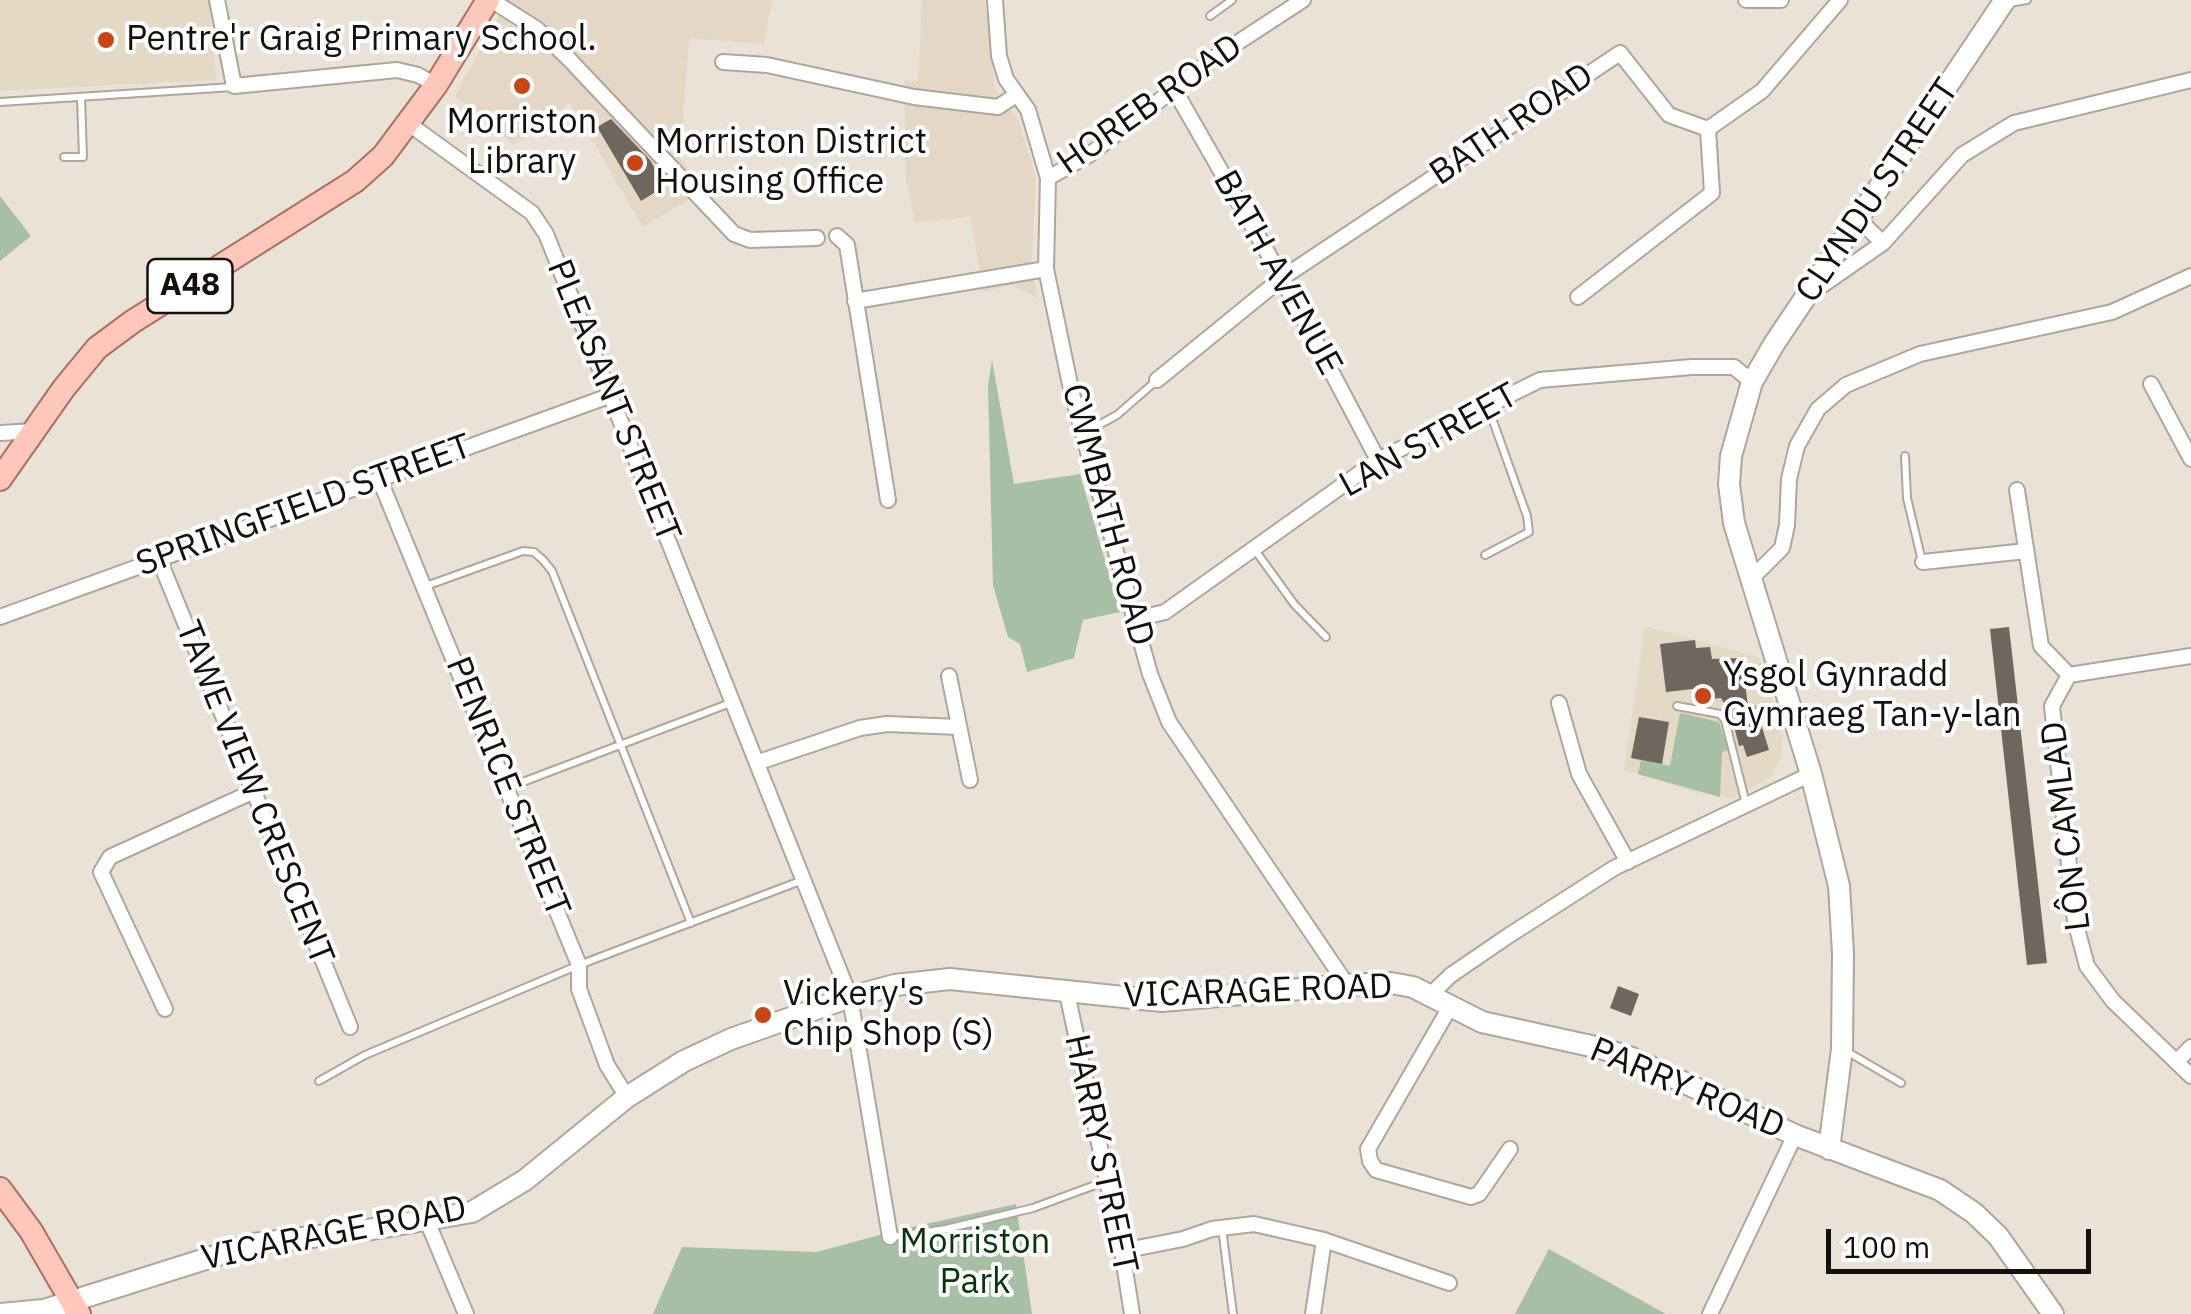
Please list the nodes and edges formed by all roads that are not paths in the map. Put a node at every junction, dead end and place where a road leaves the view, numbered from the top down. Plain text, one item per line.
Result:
1 (217, 0) edge
2 (490, 0) edge
3 (996, 0) edge
4 (1232, 0) edge
5 (1303, 0) edge
6 (1746, 0) edge
7 (1781, 0) edge
8 (1840, 0) edge
9 (2026, 0) edge
10 (2004, 2) edge
11 (1210, 16) dead end
12 (723, 62) dead end
13 (2191, 80) edge
14 (436, 84) junction
15 (234, 86) junction
16 (1174, 88) junction
17 (1016, 96) junction
18 (81, 98) junction
19 (0, 102) edge
20 (409, 124) junction
21 (1708, 129) junction
22 (64, 158) dead end
23 (1048, 178) junction
24 (1857, 218) junction
25 (838, 236) dead end
26 (816, 238) dead end
27 (1883, 243) junction
28 (1046, 270) junction
29 (2191, 276) edge
30 (1282, 278) junction
31 (1808, 294) junction
32 (1578, 297) dead end
33 (855, 302) junction
34 (1157, 380) joint
35 (1752, 382) junction
36 (2151, 384) dead end
37 (609, 396) junction
38 (1487, 406) junction
39 (35, 430) junction
40 (0, 433) edge
41 (1084, 433) junction
42 (1905, 456) dead end
43 (2191, 459) edge
44 (1378, 460) junction
45 (380, 478) junction
46 (0, 479) edge
47 (2017, 490) dead end
48 (888, 500) dead end
49 (1254, 549) junction
50 (2026, 551) junction
51 (1485, 555) dead end
52 (159, 559) junction
53 (1922, 562) joint
54 (1749, 581) junction
55 (425, 587) junction
56 (0, 617) edge
57 (1136, 619) junction
58 (1326, 637) dead end
59 (2191, 656) edge
60 (2070, 674) junction
61 (949, 676) dead end
62 (734, 701) junction
63 (1559, 702) dead end
64 (1677, 706) dead end
65 (959, 727) junction
66 (620, 746) junction
67 (758, 762) junction
68 (1811, 774) junction
69 (970, 780) dead end
70 (507, 788) junction
71 (252, 792) junction
72 (1746, 805) junction
73 (1628, 862) junction
74 (804, 879) junction
75 (690, 922) junction
76 (579, 965) junction
77 (1346, 985) junction
78 (1067, 994) junction
79 (1430, 995) junction
80 (850, 997) junction
81 (1450, 1006) junction
82 (164, 1008) dead end
83 (350, 1027) dead end
84 (2191, 1047) edge
85 (1842, 1050) junction
86 (2176, 1062) junction
87 (2191, 1076) edge
88 (319, 1082) dead end
89 (1901, 1083) dead end
90 (627, 1097) junction
91 (1794, 1135) junction
92 (1829, 1149) junction
93 (1510, 1150) dead end
94 (1108, 1181) junction
95 (0, 1189) edge
96 (427, 1222) junction
97 (1222, 1228) junction
98 (890, 1238) joint
99 (1324, 1240) junction
100 (1122, 1251) junction
101 (1449, 1282) dead end
102 (76, 1307) edge
103 (0, 1314) edge
104 (466, 1314) edge
105 (1132, 1314) edge
106 (1233, 1314) edge
107 (1313, 1314) edge
108 (1710, 1314) edge
109 (2052, 1314) edge

1 - 15 street
2 - 14 main road, A48
2 - 26 street
3 - 17 street, CWMBATH ROAD
4 - 11 lane
5 - 16 street, HOREB ROAD
6 - 7 street
8 - 21 street
9 - 10 lane
10 - 24 street, CLYNDU STREET
12 - 17 street
13 - 27 street
14 - 15 street
14 - 20 main road, A48
15 - 18 lane
16 - 23 street, HOREB ROAD
16 - 30 street, BATH AVENUE
17 - 23 street, CWMBATH ROAD
18 - 19 lane
18 - 22 lane
20 - 37 street, PLEASANT STREET
20 - 39 main road, A48
21 - 30 street, BATH ROAD
21 - 32 street
23 - 28 street, CWMBATH ROAD
24 - 27 street
24 - 31 street, CLYNDU STREET
25 - 33 street
27 - 31 street
28 - 33 street
28 - 41 street, CWMBATH ROAD
29 - 54 street
30 - 34 street, BATH ROAD
30 - 44 street, BATH AVENUE
31 - 35 street, CLYNDU STREET
33 - 48 street
34 - 41 lane
35 - 38 street, LAN STREET
35 - 54 street, CLYNDU STREET
36 - 43 street
37 - 45 street, SPRINGFIELD STREET
37 - 62 street, PLEASANT STREET
38 - 44 street, LAN STREET
38 - 51 lane
39 - 40 street
39 - 46 main road, A48
41 - 57 street, CWMBATH ROAD
42 - 53 lane
44 - 49 street, LAN STREET
45 - 52 street, SPRINGFIELD STREET
45 - 55 street, PENRICE STREET
47 - 50 street, LÔN CAMLAD
49 - 57 street, LAN STREET
49 - 58 lane
50 - 53 street
50 - 60 street, LÔN CAMLAD
52 - 56 street, SPRINGFIELD STREET
52 - 71 street, TAWE VIEW CRESCENT
54 - 68 street, CLYNDU STREET
55 - 66 lane
55 - 70 street, PENRICE STREET
57 - 77 street, CWMBATH ROAD
59 - 60 street
60 - 86 street, LÔN CAMLAD
61 - 65 street
62 - 66 lane
62 - 67 street, PLEASANT STREET
63 - 73 street
64 - 72 lane
65 - 67 street
65 - 69 street
66 - 70 lane
66 - 75 lane
67 - 74 street
68 - 72 street, VICARAGE ROAD
68 - 85 street, CLYNDU STREET
70 - 76 street, PENRICE STREET
71 - 82 street
71 - 83 street, TAWE VIEW CRESCENT
72 - 73 street, VICARAGE ROAD
73 - 79 street, VICARAGE ROAD
74 - 75 lane
74 - 80 street
75 - 76 lane
76 - 88 lane
76 - 90 street, PENRICE STREET
77 - 78 street, VICARAGE ROAD
77 - 79 street, VICARAGE ROAD
78 - 80 street, VICARAGE ROAD
78 - 94 street, HARRY STREET
79 - 81 street, PARRY ROAD
80 - 90 street, VICARAGE ROAD
80 - 98 street
81 - 91 street, PARRY ROAD
81 - 93 street
84 - 86 street
85 - 89 lane
85 - 92 street, CLYNDU STREET
86 - 87 street, LÔN CAMLAD
90 - 96 street, VICARAGE ROAD
91 - 92 street, PARRY ROAD
91 - 108 street
92 - 109 street, PARRY ROAD
94 - 98 lane
94 - 100 street, HARRY STREET
95 - 102 main road
96 - 102 street, VICARAGE ROAD
96 - 104 street
97 - 99 street
97 - 100 street
97 - 106 lane
99 - 101 street
99 - 107 street
100 - 105 street, HARRY STREET
102 - 103 street, VICARAGE ROAD

